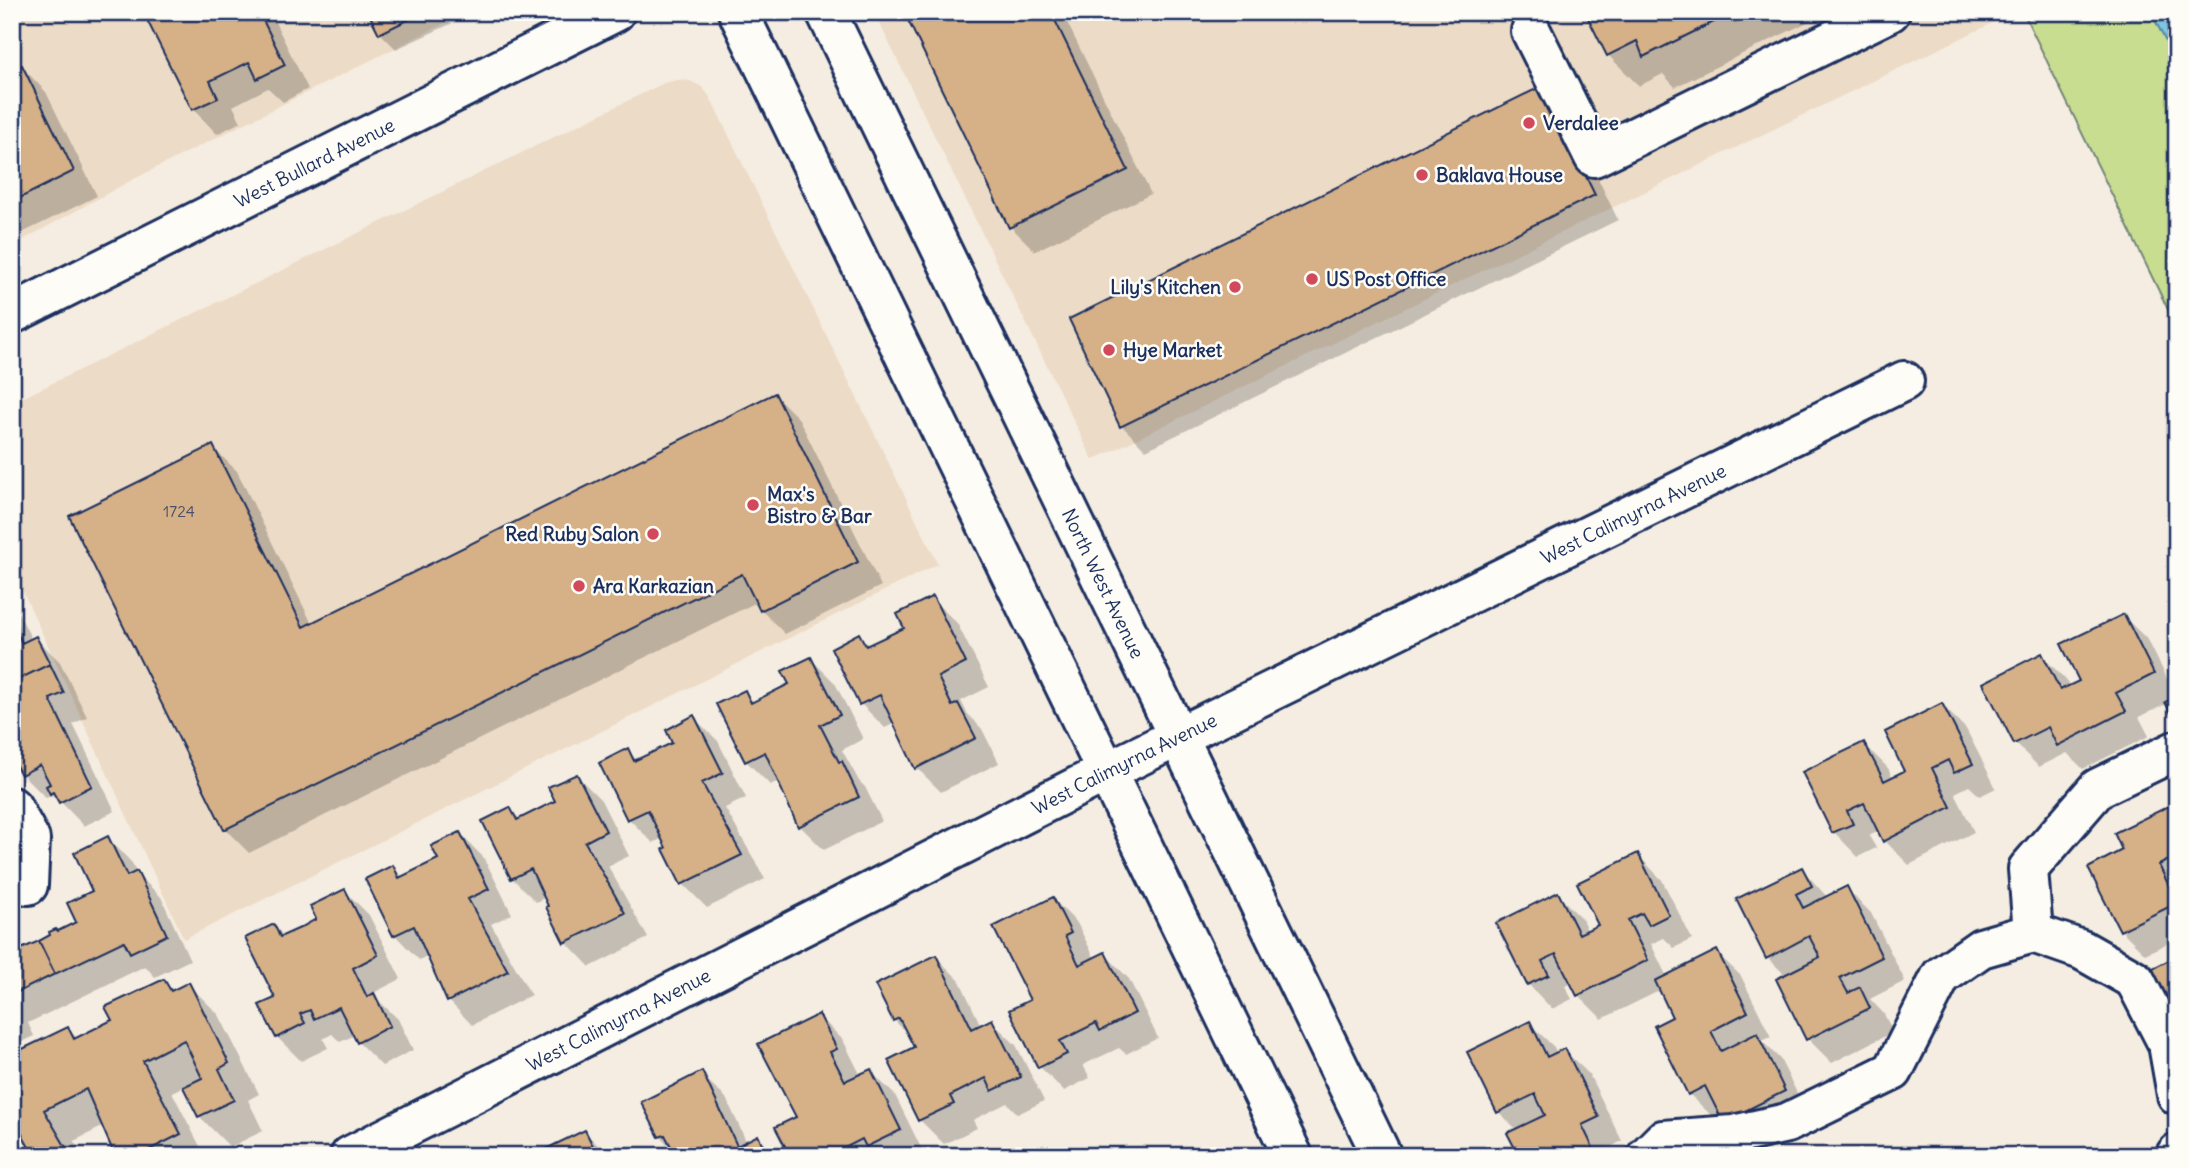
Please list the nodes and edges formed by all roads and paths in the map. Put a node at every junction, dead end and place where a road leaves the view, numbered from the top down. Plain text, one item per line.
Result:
1 (615, 12) edge
2 (738, 12) edge
3 (826, 12) edge
4 (1890, 12) edge
5 (1531, 31) dead end
6 (12, 314) edge
7 (1904, 381) dead end
8 (1177, 738) junction
9 (2177, 750) edge
10 (1106, 772) junction
11 (12, 807) edge
12 (28, 885) dead end
13 (2033, 933) junction
14 (2177, 1095) edge
15 (350, 1156) edge
16 (1293, 1156) edge
17 (1382, 1156) edge
18 (1647, 1156) edge

1 - 6 main road, West Bullard Avenue
2 - 10 main road
3 - 8 main road, North West Avenue
4 - 5 main road
7 - 8 main road, West Calimyrna Avenue
8 - 10 main road, West Calimyrna Avenue
8 - 17 main road, North West Avenue
9 - 13 main road
10 - 15 main road, West Calimyrna Avenue
10 - 16 main road
11 - 12 main road
13 - 14 main road
13 - 18 main road

